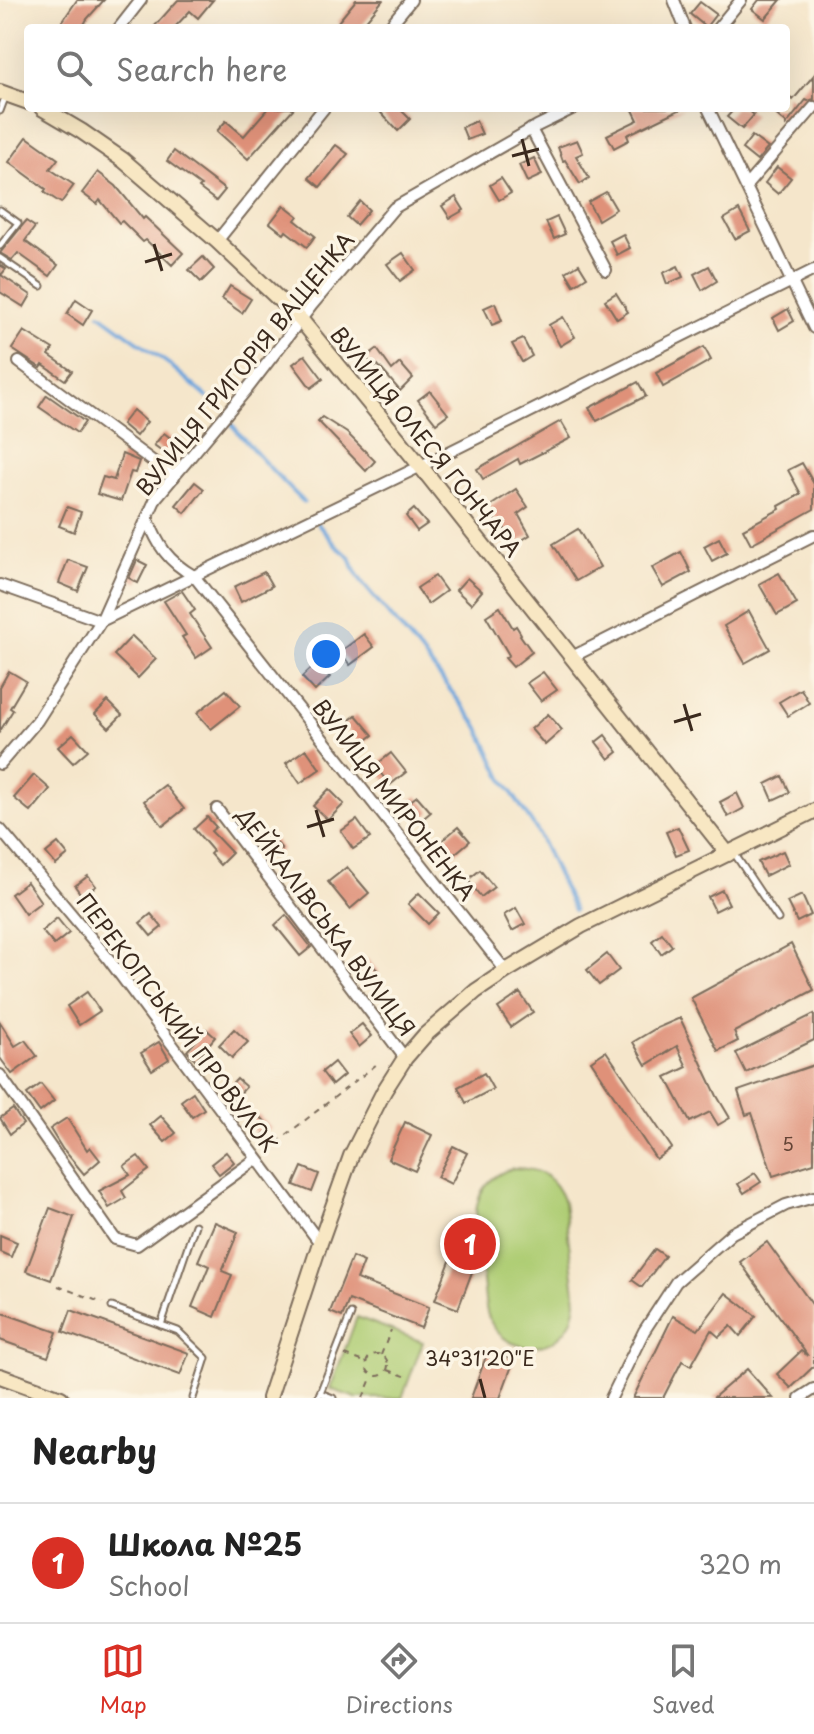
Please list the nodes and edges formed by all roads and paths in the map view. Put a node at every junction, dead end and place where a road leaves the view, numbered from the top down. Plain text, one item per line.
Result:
1 (141, 0) edge
2 (411, 0) edge
3 (674, 0) edge
4 (741, 0) edge
5 (122, 24) edge
6 (391, 24) edge
7 (683, 24) edge
8 (721, 24) edge
9 (3, 93) edge
10 (24, 101) edge
11 (814, 107) edge
12 (0, 111) edge
13 (54, 112) edge
14 (321, 112) edge
15 (566, 112) edge
16 (710, 112) edge
17 (531, 129) junction
18 (746, 186) junction
19 (0, 210) edge
20 (217, 241) junction
21 (0, 246) edge
22 (0, 258) edge
23 (606, 270) dead end
24 (814, 270) edge
25 (793, 282) junction
26 (41, 286) dead end
27 (301, 320) junction
28 (814, 328) edge
29 (19, 362) dead end
30 (421, 466) junction
31 (174, 477) junction
32 (147, 518) junction
33 (814, 535) edge
34 (194, 576) junction
35 (0, 585) edge
36 (101, 621) junction
37 (572, 657) junction
38 (0, 764) edge
39 (217, 809) dead end
40 (814, 811) edge
41 (0, 829) edge
42 (730, 853) junction
43 (778, 919) dead end
44 (506, 971) junction
45 (405, 1058) junction
46 (377, 1064) dead end
47 (0, 1075) edge
48 (256, 1159) junction
49 (814, 1197) edge
50 (195, 1225) dead end
51 (320, 1243) junction
52 (58, 1286) dead end
53 (112, 1307) joint
54 (351, 1314) dead end
55 (161, 1325) junction
56 (391, 1330) dead end
57 (336, 1352) junction
58 (381, 1355) junction
59 (367, 1362) junction
60 (387, 1370) junction
61 (373, 1375) junction
62 (0, 1376) edge
63 (410, 1378) dead end
64 (814, 1389) edge
65 (319, 1396) edge
66 (61, 1398) edge
67 (193, 1398) edge
68 (269, 1398) edge
69 (333, 1398) edge
70 (363, 1398) edge
71 (611, 1398) edge
72 (800, 1398) edge

1 - 5 street
2 - 6 street
3 - 7 street
4 - 8 street
9 - 10 main road
9 - 12 lane
11 - 18 street
13 - 20 main road, ВУЛИЦЯ ОЛЕСЯ ГОНЧАРА
14 - 20 street
15 - 17 street, ВУЛИЦЯ ГРИГОРІЯ ВАЩЕНКА
16 - 18 street
17 - 23 street
17 - 27 street, ВУЛИЦЯ ГРИГОРІЯ ВАЩЕНКА
18 - 25 street
19 - 21 lane
20 - 27 main road, ВУЛИЦЯ ОЛЕСЯ ГОНЧАРА
22 - 26 lane
24 - 25 street
25 - 28 street
25 - 30 street
27 - 30 main road, ВУЛИЦЯ ОЛЕСЯ ГОНЧАРА
27 - 31 street, ВУЛИЦЯ ГРИГОРІЯ ВАЩЕНКА
29 - 31 street
30 - 34 street
30 - 37 main road, ВУЛИЦЯ ОЛЕСЯ ГОНЧАРА
31 - 32 street, ВУЛИЦЯ ГРИГОРІЯ ВАЩЕНКА
32 - 34 street, ВУЛИЦЯ МИРОНЕНКА
32 - 36 street, ВУЛИЦЯ ГРИГОРІЯ ВАЩЕНКА
33 - 37 street
34 - 36 street
34 - 44 street, ВУЛИЦЯ МИРОНЕНКА
35 - 36 street
36 - 38 street, ВУЛИЦЯ ГРИГОРІЯ ВАЩЕНКА
37 - 42 main road, ВУЛИЦЯ ОЛЕСЯ ГОНЧАРА
39 - 45 street, ДЕЙКАЛІВСЬКА ВУЛИЦЯ
40 - 42 main road
41 - 48 street, ПЕРЕКОПСЬКИЙ ПРОВУЛОК
42 - 43 lane
42 - 44 main road
44 - 45 main road
45 - 51 main road
46 - 48 path
47 - 48 street
48 - 51 street, ПЕРЕКОПСЬКИЙ ПРОВУЛОК
49 - 71 street
50 - 55 lane
51 - 68 main road
52 - 53 path
53 - 55 lane
54 - 57 lane
55 - 67 lane
56 - 58 path
57 - 59 path
57 - 65 lane
58 - 59 path
58 - 60 path
59 - 61 path
60 - 61 path
60 - 63 path
61 - 70 path
62 - 66 main road
64 - 72 street
65 - 69 lane

